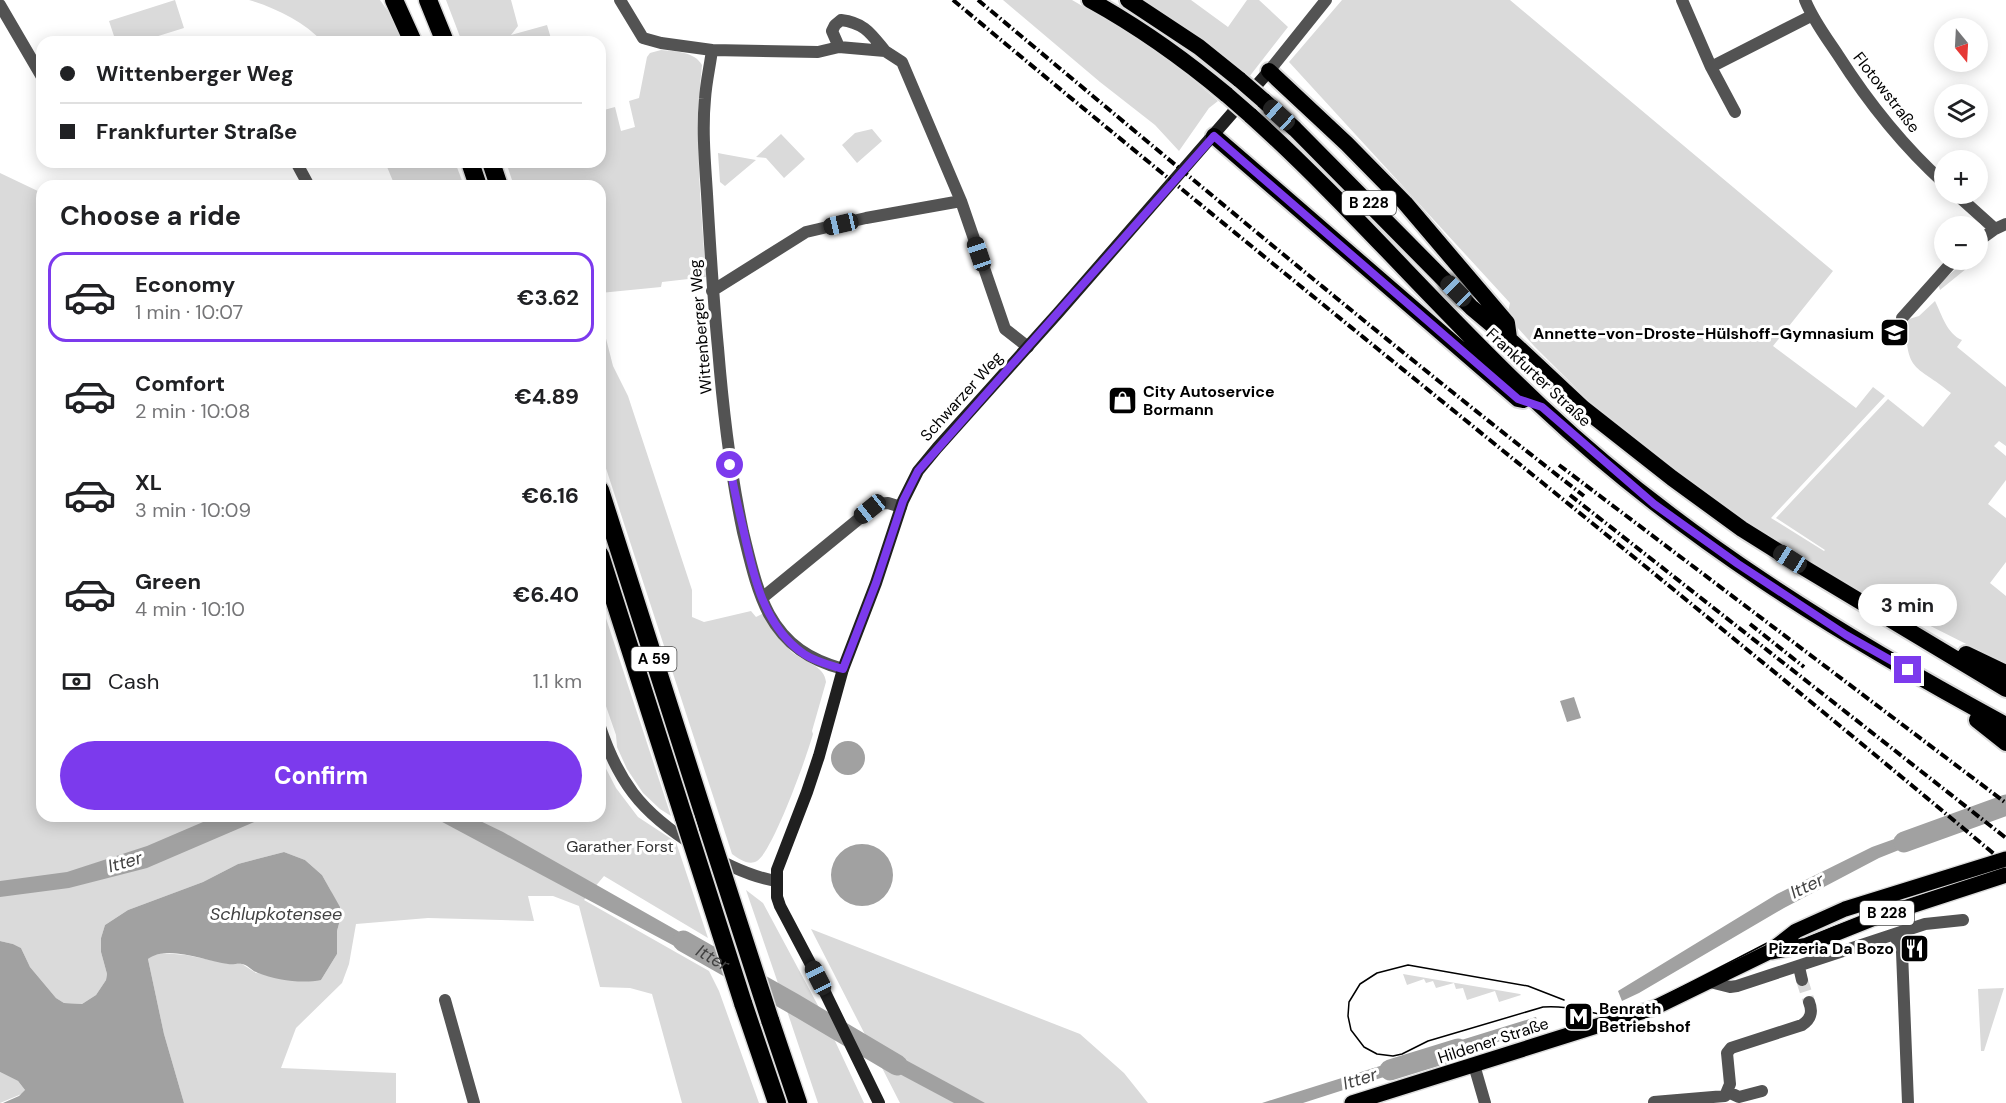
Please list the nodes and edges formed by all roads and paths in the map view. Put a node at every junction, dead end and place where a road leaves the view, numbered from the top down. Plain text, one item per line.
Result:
1 (394, 0) edge
2 (407, 0) edge
3 (428, 0) edge
4 (620, 0) edge
5 (1090, 0) edge
6 (1128, 0) edge
7 (1326, 0) edge
8 (1682, 0) edge
9 (1805, 0) edge
10 (0, 5) edge
11 (1811, 16) junction
12 (410, 36) edge
13 (422, 36) edge
14 (443, 36) edge
15 (840, 47) junction
16 (712, 50) junction
17 (885, 51) junction
18 (36, 67) edge
19 (1711, 67) junction
20 (1269, 71) junction
21 (1735, 112) dead end
22 (1214, 136) junction
23 (1934, 174) edge
24 (962, 201) junction
25 (1970, 204) edge
26 (2001, 226) edge
27 (1988, 235) edge
28 (1944, 270) edge
29 (712, 291) junction
30 (1902, 318) dead end
31 (1509, 339) junction
32 (1028, 347) junction
33 (1542, 407) junction
34 (901, 507) junction
35 (606, 509) edge
36 (606, 574) edge
37 (762, 598) junction
38 (1887, 618) junction
39 (843, 669) junction
40 (2006, 673) edge
41 (2006, 689) edge
42 (1970, 706) junction
43 (2006, 725) edge
44 (606, 743) edge
45 (2006, 743) edge
46 (2006, 859) edge
47 (2006, 875) edge
48 (776, 881) junction
49 (1963, 920) dead end
50 (1893, 935) junction
51 (1769, 952) junction
52 (1798, 967) junction
53 (1802, 980) tunnel mouth
54 (1710, 982) junction
55 (445, 1000) dead end
56 (1809, 1002) tunnel mouth
57 (1474, 1065) junction
58 (1762, 1091) dead end
59 (1728, 1092) junction
60 (1654, 1102) edge
61 (474, 1103) edge
62 (777, 1103) edge
63 (798, 1103) edge
64 (879, 1103) edge
65 (1352, 1103) edge
66 (1485, 1103) edge
67 (1908, 1103) edge

1 - 12 highway
2 - 13 highway
3 - 14 highway
4 - 16 street
5 - 33 highway, Frankfurter Straße / B 228, bridge
6 - 31 highway, Frankfurter Straße / B 228, bridge
7 - 20 street
8 - 19 street
9 - 11 street, Flotowstraße
10 - 18 street
11 - 19 street
11 - 23 street, Flotowstraße
15 - 16 street
15 - 17 street
15 - 17 street
16 - 29 street, Wittenberger Weg
17 - 24 street
19 - 21 street
20 - 22 main road, Schwarzer Weg
20 - 31 highway
22 - 32 main road, Schwarzer Weg
22 - 33 highway
24 - 29 street
24 - 32 street
25 - 26 street
26 - 27 street
28 - 30 street
29 - 37 street, Wittenberger Weg
31 - 38 highway, Frankfurter Straße / B 228
32 - 34 main road, Schwarzer Weg
33 - 42 highway, Frankfurter Straße / B 228
34 - 37 street
34 - 39 main road, Schwarzer Weg
35 - 63 highway, A 59, bridge
36 - 62 highway, A 59, bridge
37 - 39 street, Wittenberger Weg
38 - 40 highway, B 228
38 - 41 highway
39 - 48 main road, Schwarzer Weg
42 - 43 highway, Frankfurter Straße
42 - 45 highway
44 - 48 street
46 - 51 main road, Hildener Straße / B 228
47 - 51 main road, Hildener Straße / B 228
48 - 64 main road
49 - 50 street
50 - 52 street
50 - 67 street
51 - 54 main road, Hildener Straße / B 228
52 - 53 street
52 - 54 street
54 - 57 main road, Hildener Straße / B 228
55 - 61 street
56 - 59 street
57 - 65 main road, Hildener Straße / B 228
57 - 66 street
58 - 59 street
59 - 60 street

